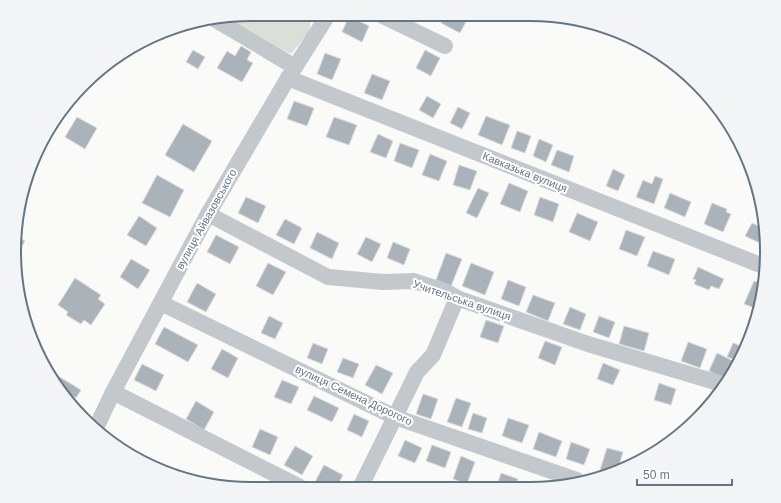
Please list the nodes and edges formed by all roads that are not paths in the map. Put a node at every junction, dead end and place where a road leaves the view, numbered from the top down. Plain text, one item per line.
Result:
1 (324, 21) edge
2 (393, 21) edge
3 (220, 23) edge
4 (445, 46) dead end
5 (292, 72) junction
6 (208, 214) junction
7 (760, 265) edge
8 (457, 298) junction
9 (160, 303) junction
10 (719, 383) edge
11 (113, 392) junction
12 (395, 417) junction
13 (98, 423) edge
14 (572, 478) edge
15 (290, 482) edge
16 (363, 482) edge

1 - 5 street, вулиця Айвазовського
2 - 4 street
3 - 5 street, Кавказька вулиця
5 - 6 street, вулиця Айвазовського
5 - 7 street, Кавказька вулиця
6 - 8 street, Учительська вулиця
6 - 9 street, вулиця Айвазовського
8 - 10 street, Учительська вулиця
8 - 12 street
9 - 11 street, вулиця Айвазовського
9 - 12 street, вулиця Семена Дорогого
11 - 13 street, вулиця Айвазовського
11 - 15 street
12 - 14 street, вулиця Семена Дорогого
12 - 16 street

